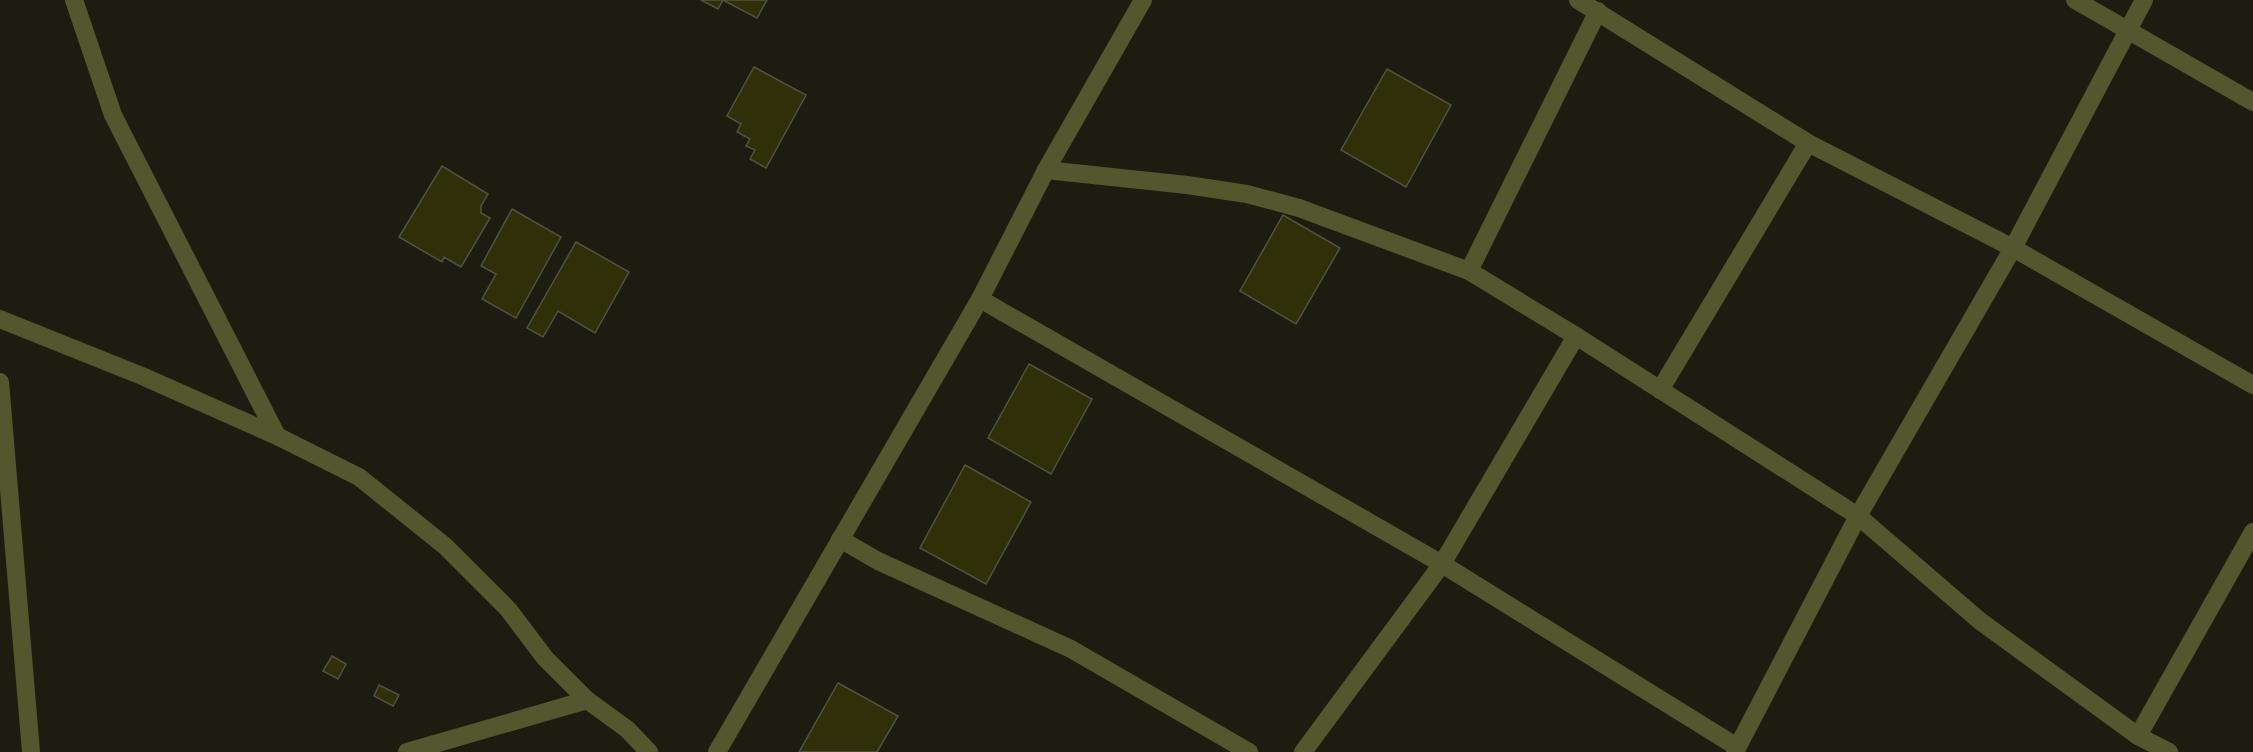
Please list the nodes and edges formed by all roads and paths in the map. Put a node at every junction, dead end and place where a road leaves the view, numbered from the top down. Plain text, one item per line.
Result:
1 (74, 0) edge
2 (1143, 0) edge
3 (1578, 0) edge
4 (2075, 0) edge
5 (2144, 0) edge
6 (1598, 11) junction
7 (2127, 30) junction
8 (2253, 102) edge
9 (1808, 143) junction
10 (1046, 170) junction
11 (2013, 248) junction
12 (1469, 272) junction
13 (980, 298) junction
14 (0, 320) edge
15 (1576, 336) junction
16 (0, 382) edge
17 (2253, 385) edge
18 (1660, 390) junction
19 (277, 436) junction
20 (1858, 516) junction
21 (2253, 531) edge
22 (840, 538) junction
23 (1442, 564) junction
24 (587, 700) junction
25 (2138, 736) junction
26 (1736, 749) edge
27 (31, 752) edge
28 (407, 752) edge
29 (649, 752) edge
30 (717, 752) edge
31 (1249, 752) edge
32 (1303, 752) edge
33 (2169, 752) edge

1 - 19 street
2 - 10 street
3 - 6 street
4 - 7 street
5 - 7 street
6 - 9 street
6 - 12 street
7 - 8 street
7 - 11 street
9 - 11 street
9 - 18 street
10 - 12 street
10 - 13 street
11 - 17 street
11 - 20 street
12 - 15 street
13 - 22 street
13 - 23 street
14 - 19 street
15 - 18 street
15 - 23 street
16 - 27 street
18 - 20 street
19 - 24 street
20 - 25 street
20 - 26 street
21 - 25 street
22 - 30 street
22 - 31 street
23 - 26 street
23 - 32 street
24 - 28 street
24 - 29 street
25 - 33 street

